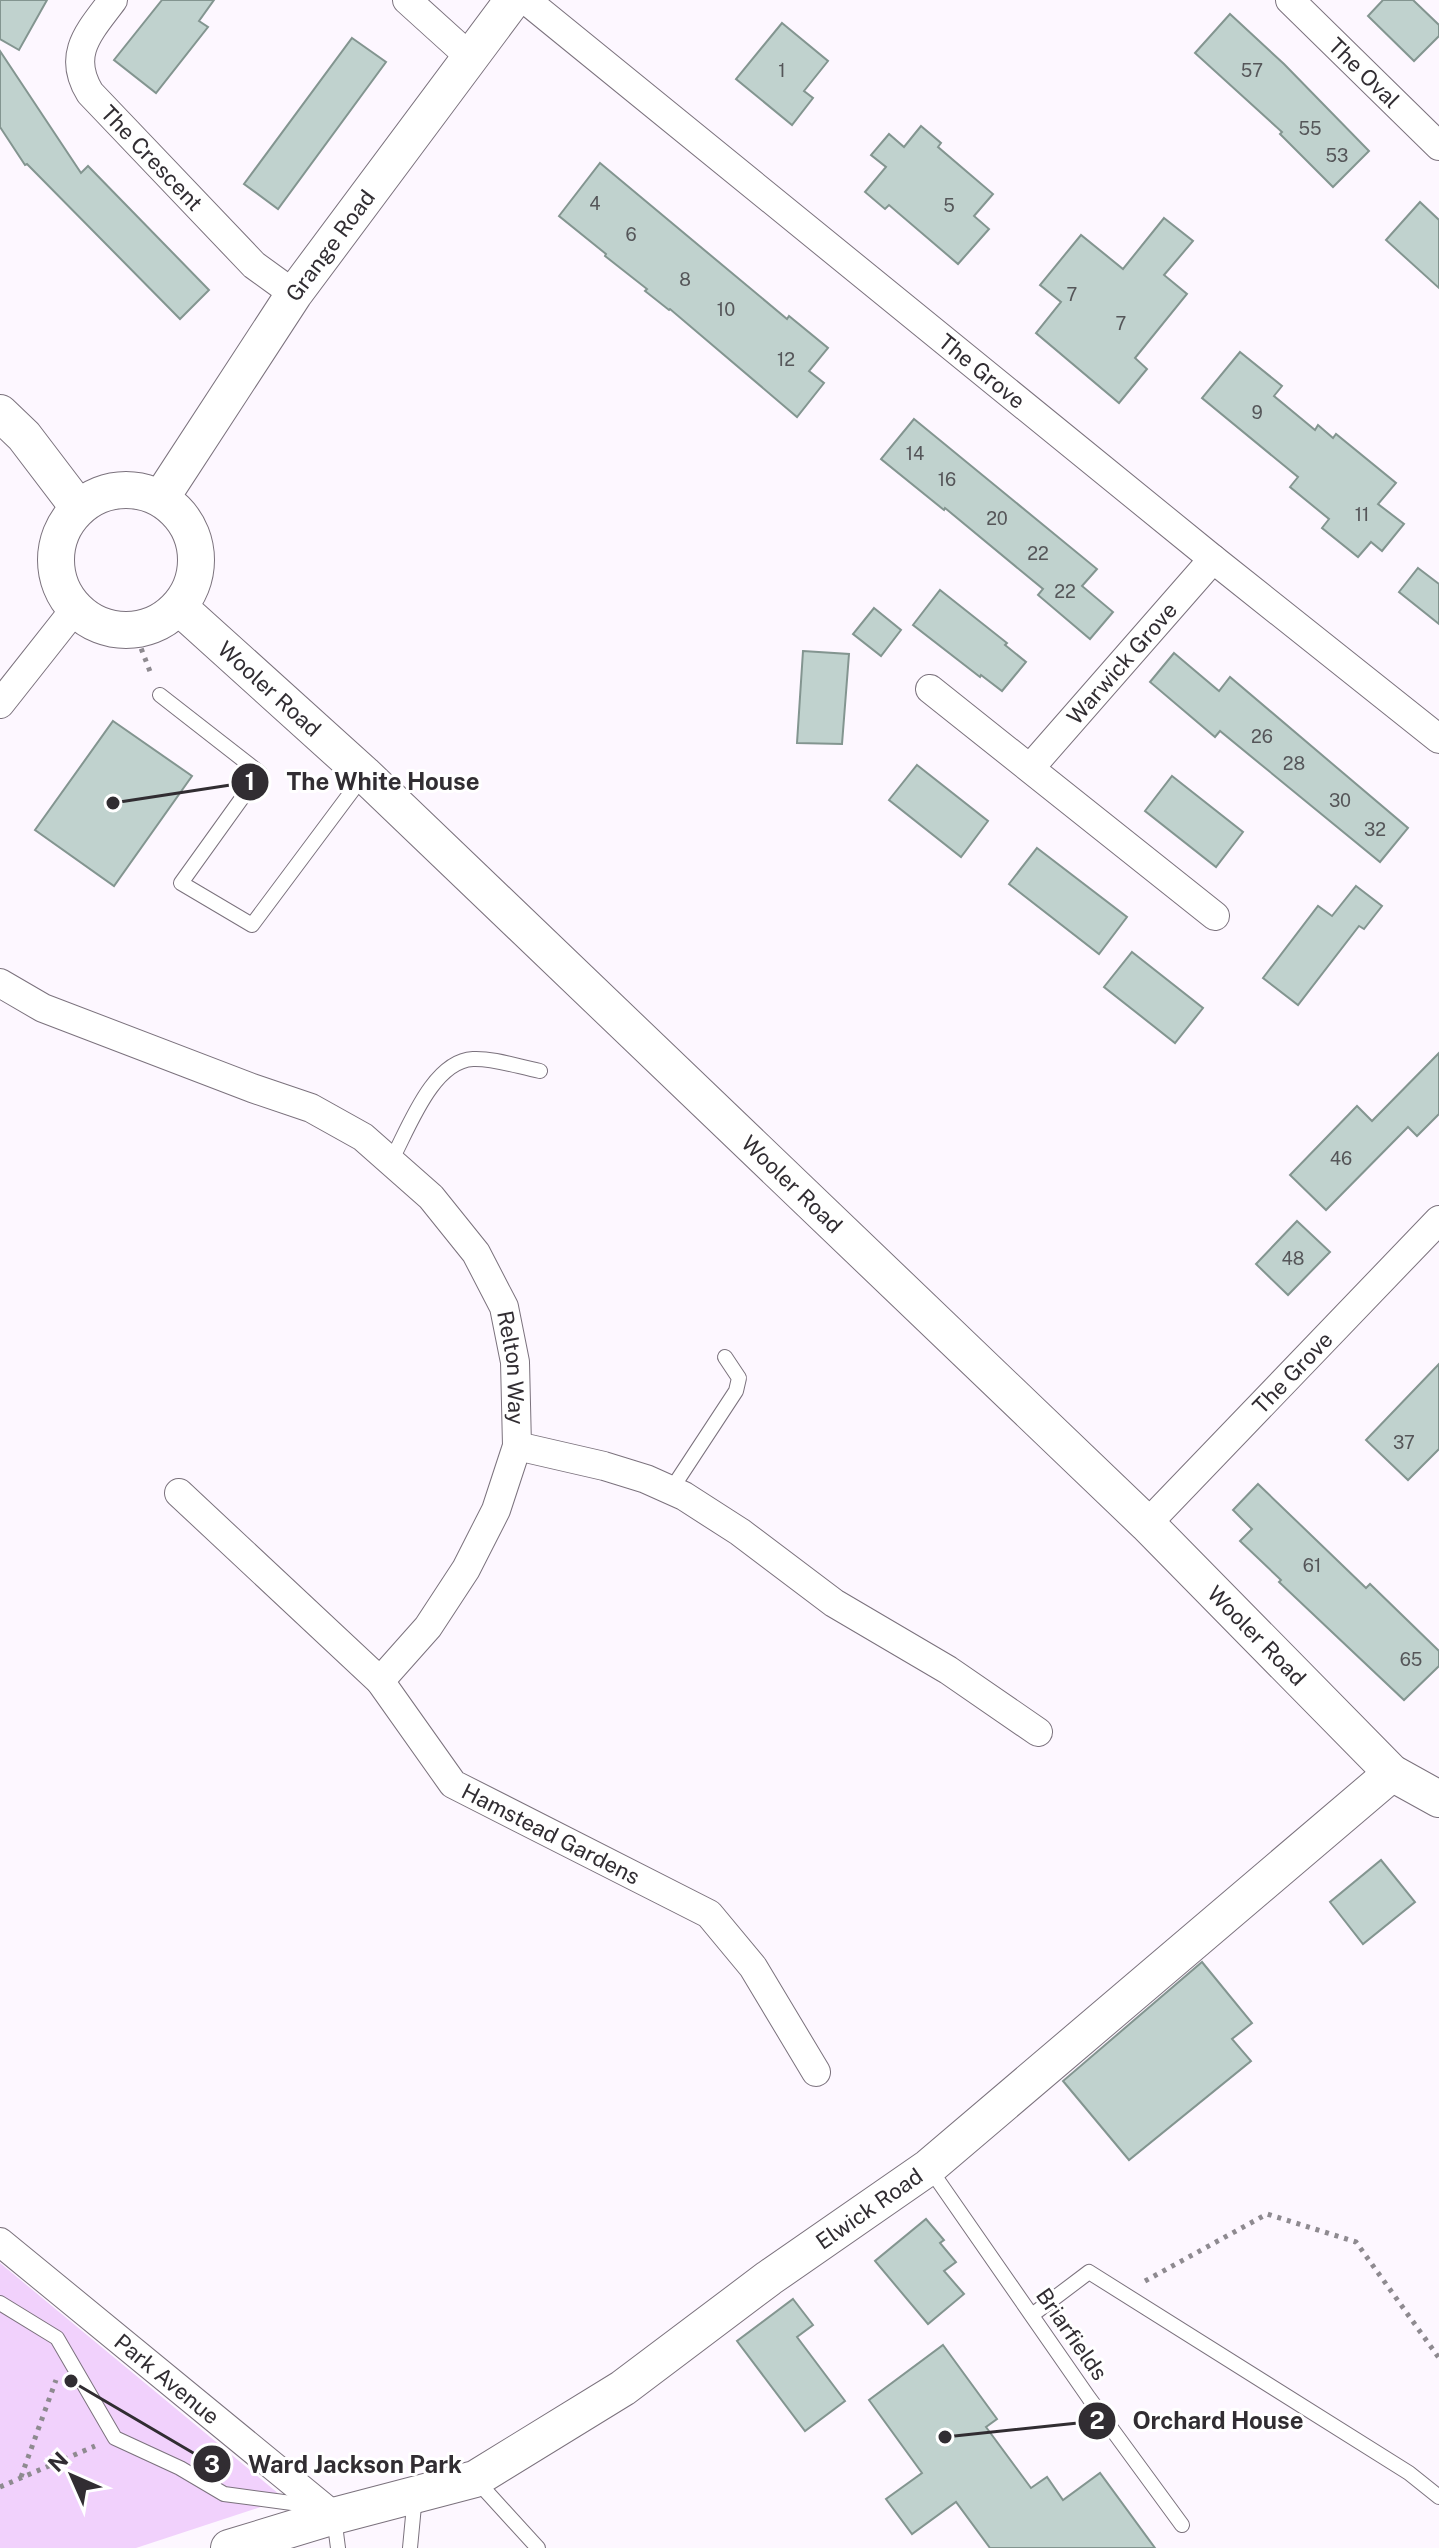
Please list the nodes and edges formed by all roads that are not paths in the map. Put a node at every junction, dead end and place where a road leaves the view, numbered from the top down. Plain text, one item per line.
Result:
1 (113, 0) edge
2 (407, 0) edge
3 (513, 0) edge
4 (526, 0) edge
5 (1290, 0) edge
6 (470, 57) junction
7 (1439, 146) edge
8 (294, 294) junction
9 (0, 413) edge
10 (161, 498) junction
11 (78, 507) junction
12 (1213, 559) junction
13 (179, 607) junction
14 (75, 609) junction
15 (930, 689) dead end
16 (160, 695) road end
17 (0, 704) edge
18 (1439, 739) edge
19 (1031, 767) junction
20 (364, 774) junction
21 (1215, 916) dead end
22 (0, 983) edge
23 (540, 1071) dead end
24 (391, 1161) junction
25 (1439, 1220) edge
26 (725, 1357) dead end
27 (517, 1446) junction
28 (671, 1490) junction
29 (179, 1493) dead end
30 (1147, 1524) junction
31 (380, 1681) junction
32 (1038, 1732) dead end
33 (1392, 1773) junction
34 (1439, 1799) edge
35 (816, 2072) dead end
36 (929, 2167) junction
37 (0, 2242) edge
38 (0, 2303) edge
39 (1032, 2315) junction
40 (475, 2479) junction
41 (415, 2495) junction
42 (1439, 2497) edge
43 (332, 2524) edge
44 (1182, 2525) dead end
45 (229, 2548) edge
46 (410, 2548) edge
47 (538, 2548) edge

1 - 8 street, The Crescent
2 - 6 street
3 - 6 street, Grange Road
4 - 12 street, The Grove
5 - 7 street, The Oval
6 - 8 street, Grange Road
8 - 10 street, Grange Road
9 - 11 street
10 - 11 street
10 - 13 street
11 - 14 street
12 - 18 street, The Grove
12 - 19 street, Warwick Grove
13 - 14 street
13 - 20 street, Wooler Road
14 - 17 street
15 - 19 street
16 - 20 lane
19 - 21 street
20 - 30 street, Wooler Road
22 - 24 street, Relton Way
23 - 24 lane
24 - 27 street, Relton Way
25 - 30 street, The Grove
26 - 28 lane
27 - 28 street, Relton Way
27 - 31 street
28 - 32 street, Relton Way
29 - 31 street
30 - 33 street, Wooler Road
31 - 35 street, Hamstead Gardens
33 - 34 street
33 - 36 street, Elwick Road
36 - 39 lane, Briarfields
36 - 40 street, Elwick Road
37 - 43 street, Park Avenue
38 - 43 lane
39 - 42 lane
39 - 44 lane, Briarfields
40 - 41 street, Elwick Road
40 - 47 lane
41 - 43 street, Elwick Road
41 - 46 lane
43 - 45 street, Elwick Road

